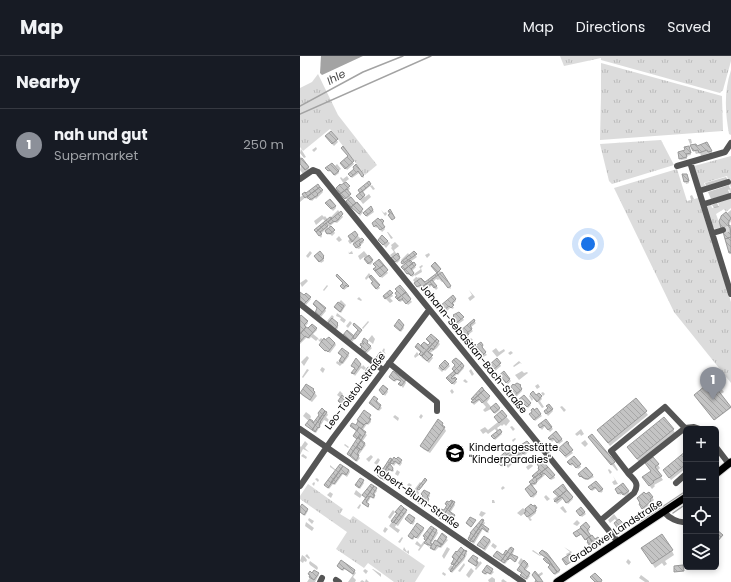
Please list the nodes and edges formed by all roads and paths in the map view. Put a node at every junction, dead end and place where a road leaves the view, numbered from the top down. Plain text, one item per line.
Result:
1 (731, 143) edge
2 (690, 162) junction
3 (677, 166) dead end
4 (300, 178) edge
5 (728, 182) dead end
6 (699, 192) junction
7 (730, 196) dead end
8 (704, 204) junction
9 (723, 230) tunnel mouth
10 (713, 233) junction
11 (730, 290) edge
12 (300, 304) edge
13 (429, 310) junction
14 (389, 363) junction
15 (383, 370) junction
16 (437, 411) dead end
17 (683, 426) edge
18 (300, 429) edge
19 (683, 430) edge
20 (326, 447) junction
21 (719, 452) edge
22 (730, 463) edge
23 (719, 472) edge
24 (628, 473) junction
25 (683, 477) edge
26 (676, 483) dead end
27 (300, 486) edge
28 (685, 498) edge
29 (664, 512) junction
30 (601, 520) junction
31 (683, 522) edge
32 (618, 542) junction
33 (562, 581) edge
34 (523, 582) edge

1 - 2 street
2 - 3 street
2 - 6 street
4 - 13 street, Johann-Sebastian-Bach-Straße
5 - 6 street
6 - 8 street
7 - 8 street
8 - 10 street
9 - 10 street
10 - 11 street
12 - 15 street
13 - 14 street, Leo-Tolstoi-Straße
13 - 30 street, Johann-Sebastian-Bach-Straße
14 - 15 street, Leo-Tolstoi-Straße
14 - 16 street
15 - 20 street, Leo-Tolstoi-Straße
17 - 24 street
18 - 20 street, Robert-Blum-Straße
19 - 24 street
20 - 27 street, Leo-Tolstoi-Straße
20 - 34 street, Robert-Blum-Straße
21 - 22 street
22 - 23 main road
24 - 30 street
25 - 26 street
28 - 29 main road, Grabower Landstraße
29 - 31 street
29 - 32 main road, Grabower Landstraße
30 - 32 street, Johann-Sebastian-Bach-Straße
32 - 33 main road, Grabower Landstraße

